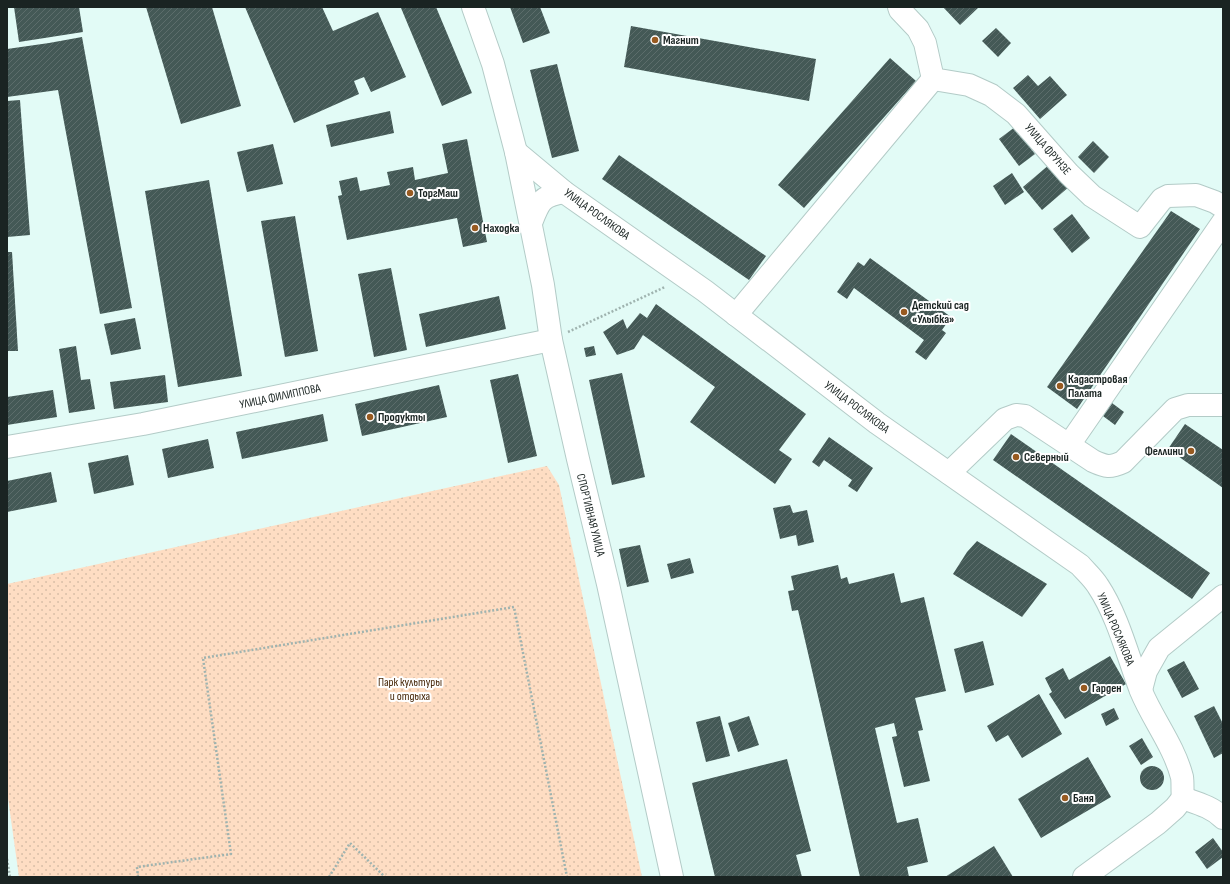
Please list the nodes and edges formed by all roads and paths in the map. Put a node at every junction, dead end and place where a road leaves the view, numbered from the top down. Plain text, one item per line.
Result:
1 (473, 7) edge
2 (899, 7) edge
3 (933, 79) junction
4 (516, 152) junction
5 (564, 192) junction
6 (1223, 207) edge
7 (1223, 222) edge
8 (531, 223) junction
9 (685, 277) junction
10 (736, 315) junction
11 (551, 340) junction
12 (1223, 405) edge
13 (1069, 445) junction
14 (7, 447) edge
15 (948, 473) junction
16 (1223, 596) edge
17 (1125, 647) junction
18 (1159, 648) junction
19 (1141, 690) junction
20 (1183, 798) junction
21 (1223, 818) edge
22 (7, 859) edge
23 (10, 877) edge
24 (138, 877) edge
25 (329, 877) edge
26 (385, 877) edge
27 (567, 877) edge
28 (672, 877) edge
29 (1084, 877) edge

1 - 4 street
2 - 3 street
3 - 6 street, УЛИЦА ФРУНЗЕ
3 - 10 street
4 - 5 street, УЛИЦА РОСЛЯКОВА
4 - 8 street, СПОРТИВНАЯ УЛИЦА
5 - 8 street
5 - 9 street, УЛИЦА РОСЛЯКОВА
7 - 13 street
8 - 11 street, СПОРТИВНАЯ УЛИЦА
9 - 10 street, УЛИЦА РОСЛЯКОВА
9 - 11 path
10 - 15 street, УЛИЦА РОСЛЯКОВА
11 - 14 street, УЛИЦА ФИЛИППОВА
11 - 28 street, СПОРТИВНАЯ УЛИЦА
12 - 13 street
13 - 15 street
15 - 17 street, УЛИЦА РОСЛЯКОВА
16 - 18 street
17 - 18 street
17 - 19 street, УЛИЦА РОСЛЯКОВА
18 - 19 street
19 - 20 street, УЛИЦА РОСЛЯКОВА
20 - 21 street
20 - 29 street
22 - 23 path
24 - 27 path
25 - 26 path

